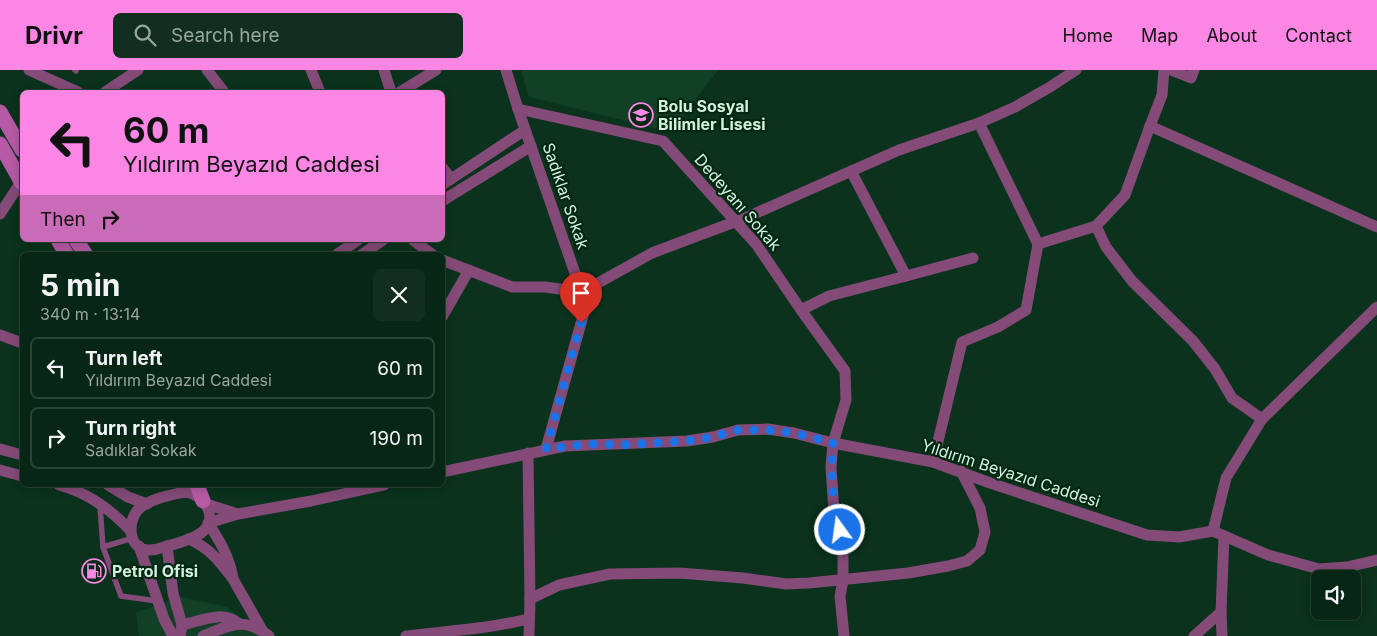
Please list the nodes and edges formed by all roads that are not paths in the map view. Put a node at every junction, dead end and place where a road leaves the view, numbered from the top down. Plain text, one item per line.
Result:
1 (29, 70) edge
2 (138, 70) edge
3 (207, 70) edge
4 (311, 70) edge
5 (384, 70) edge
6 (436, 70) edge
7 (506, 70) edge
8 (1076, 70) edge
9 (1164, 70) edge
10 (1171, 70) edge
11 (1194, 70) edge
12 (74, 90) edge
13 (108, 90) edge
14 (222, 90) edge
15 (319, 90) edge
16 (390, 90) edge
17 (403, 90) edge
18 (518, 110) junction
19 (0, 112) edge
20 (979, 123) junction
21 (1150, 126) junction
22 (525, 130) junction
23 (0, 144) edge
24 (531, 146) junction
25 (20, 147) edge
26 (851, 171) junction
27 (20, 179) edge
28 (447, 182) edge
29 (20, 185) edge
30 (445, 199) edge
31 (0, 214) edge
32 (736, 221) junction
33 (1096, 226) junction
34 (1377, 227) edge
35 (355, 242) edge
36 (380, 242) edge
37 (417, 242) edge
38 (1038, 244) junction
39 (340, 252) edge
40 (365, 252) edge
41 (430, 252) edge
42 (973, 258) dead end
43 (445, 261) edge
44 (469, 270) junction
45 (906, 276) junction
46 (582, 292) junction
47 (1377, 307) edge
48 (801, 310) junction
49 (445, 312) edge
50 (0, 335) edge
51 (20, 342) edge
52 (1262, 419) junction
53 (833, 443) junction
54 (0, 449) edge
55 (546, 449) junction
56 (528, 453) junction
57 (20, 455) edge
58 (933, 462) junction
59 (0, 470) edge
60 (445, 471) edge
61 (961, 471) junction
62 (20, 475) edge
63 (67, 487) edge
64 (111, 487) edge
65 (169, 487) edge
66 (197, 487) edge
67 (375, 487) edge
68 (161, 498) junction
69 (204, 502) junction
70 (100, 504) junction
71 (147, 504) junction
72 (238, 514) junction
73 (208, 523) junction
74 (1213, 531) junction
75 (1224, 536) junction
76 (134, 538) junction
77 (189, 539) junction
78 (167, 546) junction
79 (103, 547) junction
80 (1377, 560) edge
81 (233, 579) junction
82 (843, 581) junction
83 (530, 599) junction
84 (158, 601) junction
85 (1221, 612) junction
86 (528, 619) junction
87 (238, 623) junction
88 (181, 631) edge
89 (265, 634) edge
90 (173, 636) edge
91 (204, 636) edge
92 (406, 636) edge
93 (529, 636) edge
94 (844, 636) edge
95 (1194, 636) edge
96 (1222, 636) edge

1 - 12 street
2 - 13 street
3 - 14 street
4 - 15 street
5 - 16 street
6 - 17 street
7 - 18 street, Sadıklar Sokak
8 - 20 street
9 - 21 street
10 - 11 street
18 - 22 street, Sadıklar Sokak
18 - 32 street, Dedeyanı Sokak
19 - 25 main road
20 - 26 street
20 - 38 street
21 - 33 street
21 - 34 street
22 - 24 street, Sadıklar Sokak
22 - 28 street
23 - 27 main road
24 - 30 street
24 - 46 street, Sadıklar Sokak
26 - 32 street
26 - 45 street
29 - 31 street
32 - 46 street
32 - 48 street, Dedeyanı Sokak
33 - 38 street
33 - 52 street
35 - 39 street
36 - 40 street
37 - 41 street
38 - 58 street
42 - 45 street
43 - 44 street
44 - 46 street
44 - 49 street
45 - 48 street
46 - 55 street, Sadıklar Sokak
47 - 52 street
48 - 53 street, Dedeyanı Sokak
50 - 51 street
52 - 74 street
53 - 55 street, Yıldırım Beyazıd Caddesi
53 - 58 street, Yıldırım Beyazıd Caddesi
53 - 82 street, Dedeyanı Sokak
54 - 57 street
55 - 56 street, Yıldırım Beyazıd Caddesi
56 - 60 street, Yıldırım Beyazıd Caddesi
56 - 83 street
58 - 61 street, Yıldırım Beyazıd Caddesi
59 - 62 street
61 - 74 street, Yıldırım Beyazıd Caddesi
61 - 82 street
63 - 70 street
64 - 71 street
65 - 68 street
66 - 69 main road
67 - 72 street
68 - 69 street
68 - 71 street
69 - 72 street
69 - 73 street
70 - 76 street
70 - 79 lane
71 - 76 street
72 - 73 street
73 - 77 street
73 - 81 street
74 - 75 street
75 - 80 street
75 - 85 street
76 - 78 street
76 - 79 lane
76 - 84 street
77 - 78 street
77 - 81 street
78 - 88 street
79 - 84 lane
81 - 89 street
82 - 83 street
82 - 94 street, Dedeyanı Sokak
83 - 86 street
84 - 90 street
85 - 95 street
85 - 96 street
86 - 92 street
86 - 93 street
87 - 88 street
87 - 89 street
87 - 91 street

